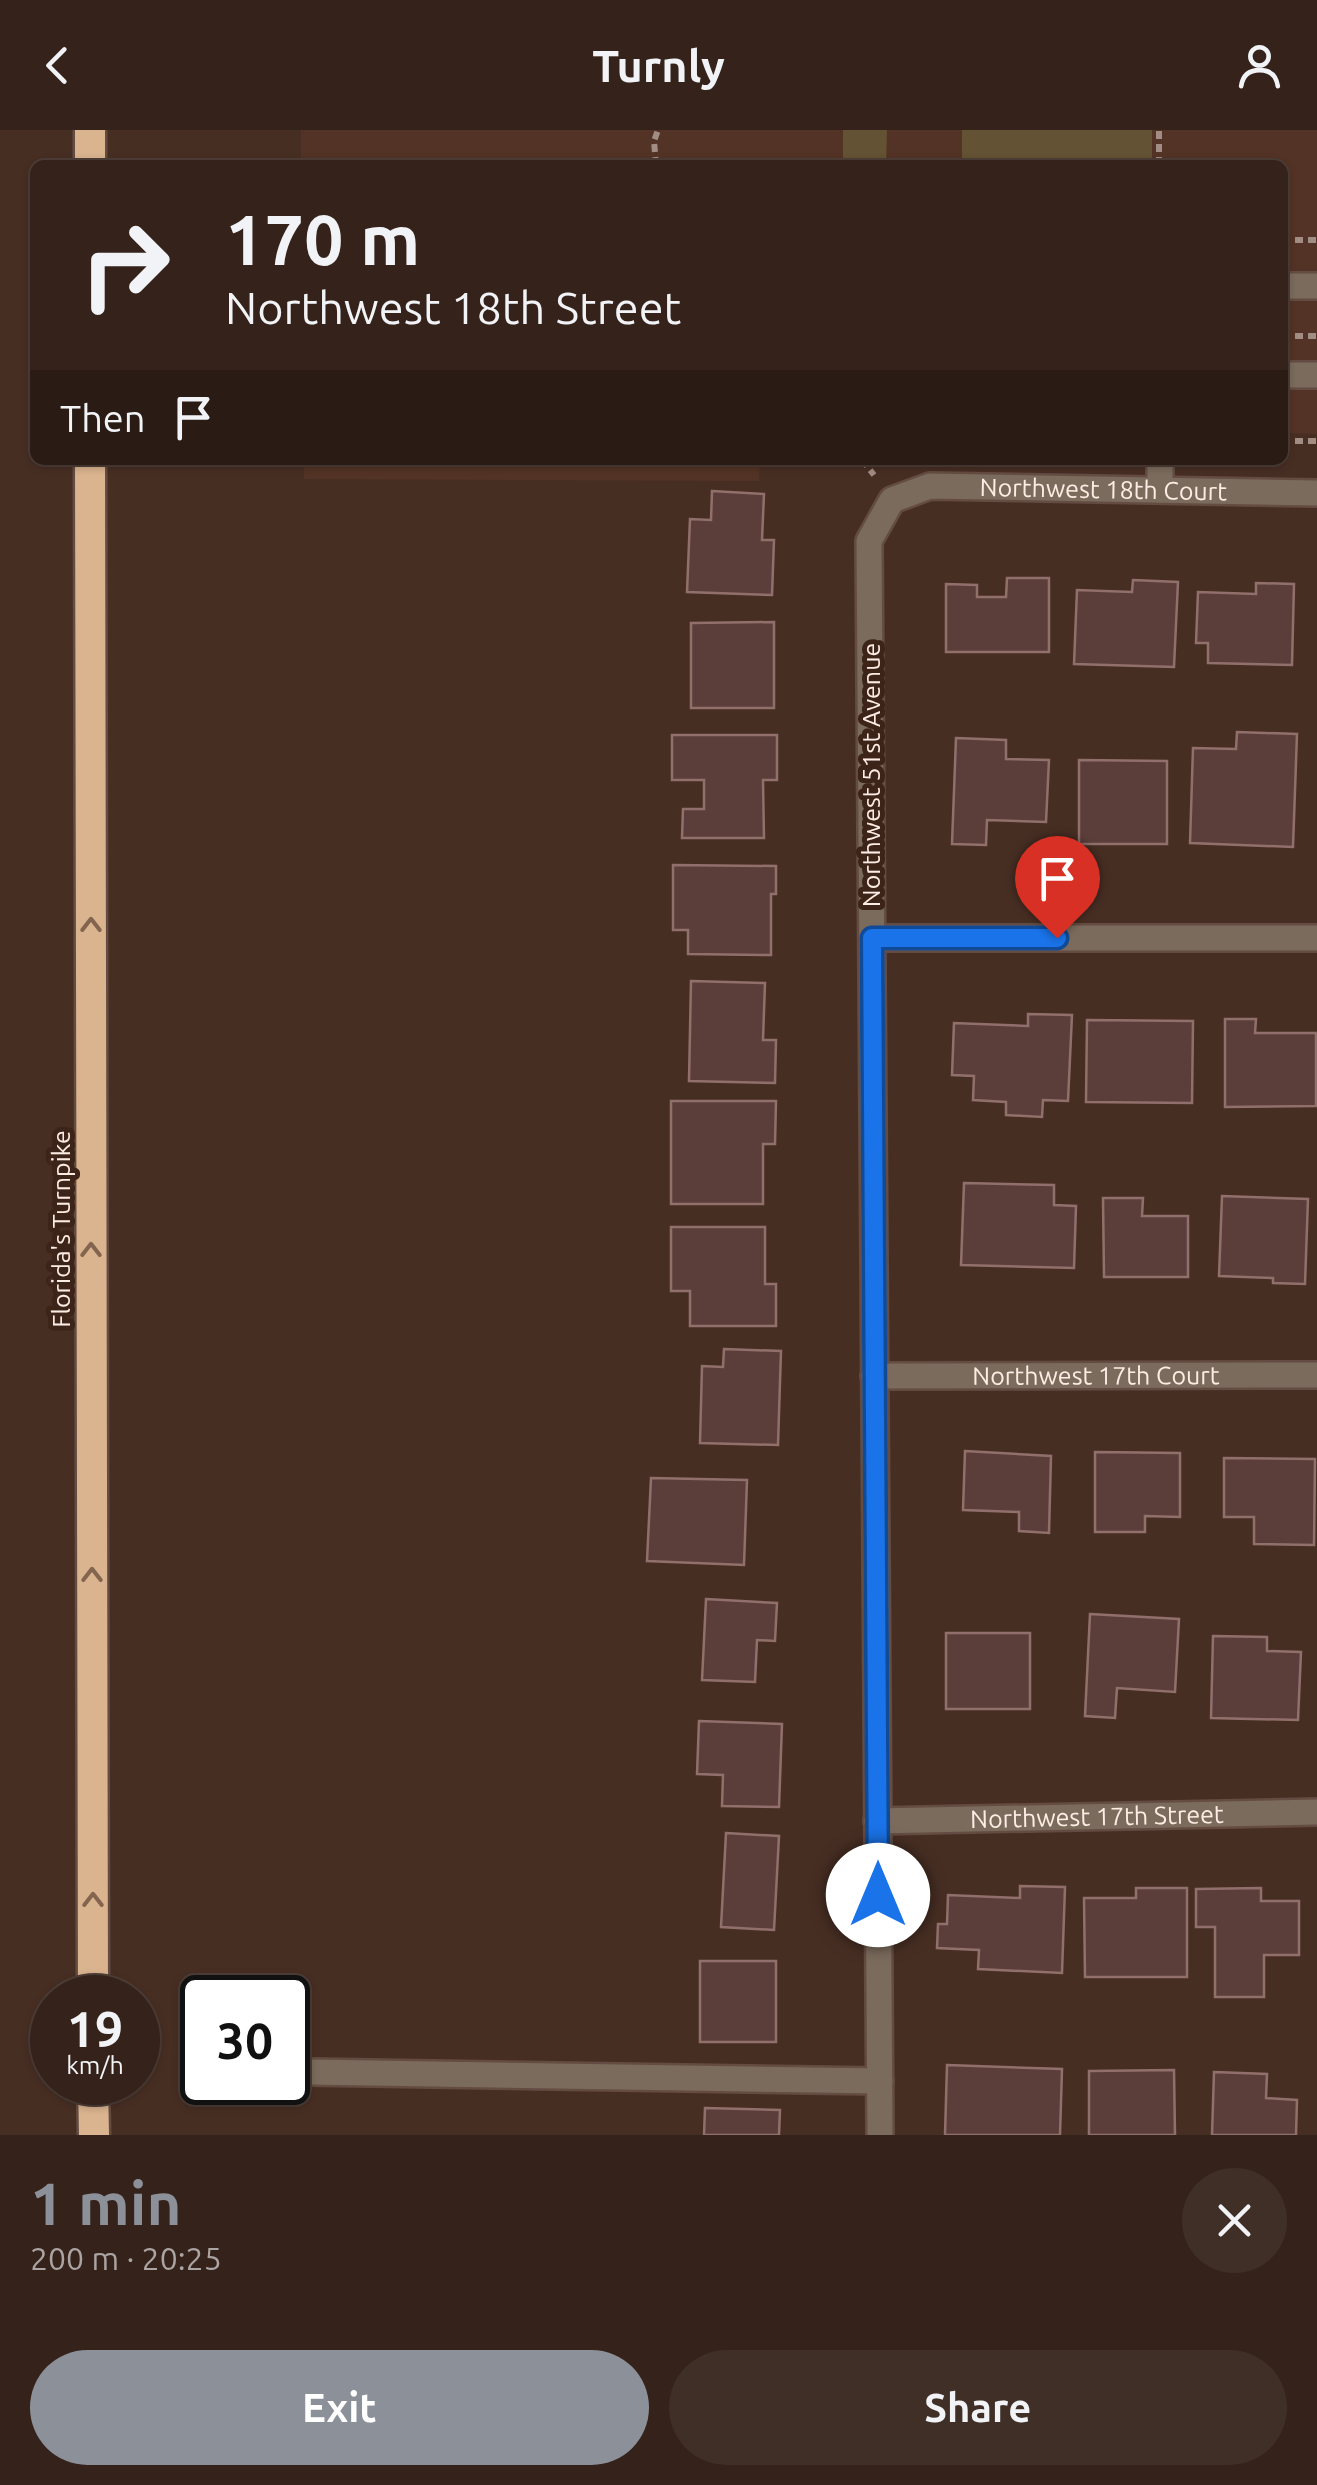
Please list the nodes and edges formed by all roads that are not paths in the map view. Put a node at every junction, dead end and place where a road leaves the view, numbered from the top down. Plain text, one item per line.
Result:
1 (90, 130) edge
2 (90, 160) edge
3 (1288, 286) edge
4 (1317, 286) edge
5 (1288, 374) edge
6 (1317, 375) edge
7 (90, 465) edge
8 (1160, 465) edge
9 (1160, 490) junction
10 (1317, 493) edge
11 (892, 500) joint
12 (872, 938) junction
13 (1317, 938) edge
14 (1317, 1375) edge
15 (874, 1376) junction
16 (1317, 1812) edge
17 (877, 1821) junction
18 (93, 1975) edge
19 (310, 2072) edge
20 (880, 2081) junction
21 (94, 2105) edge
22 (94, 2135) edge
23 (880, 2135) edge

1 - 2 highway
3 - 4 street
5 - 6 street
18 -> 7 highway, Florida's Turnpike
8 - 9 street
9 - 10 street, Northwest 18th Court
9 - 11 street, Northwest 18th Court
11 - 12 street, Northwest 51st Avenue
12 - 13 street
12 - 15 street, Northwest 51st Avenue
14 - 15 street, Northwest 17th Court
15 - 17 street, Northwest 51st Avenue
16 - 17 street, Northwest 17th Street
17 - 20 street, Northwest 51st Avenue
19 - 20 street
20 - 23 street, Northwest 51st Avenue
21 - 22 highway

